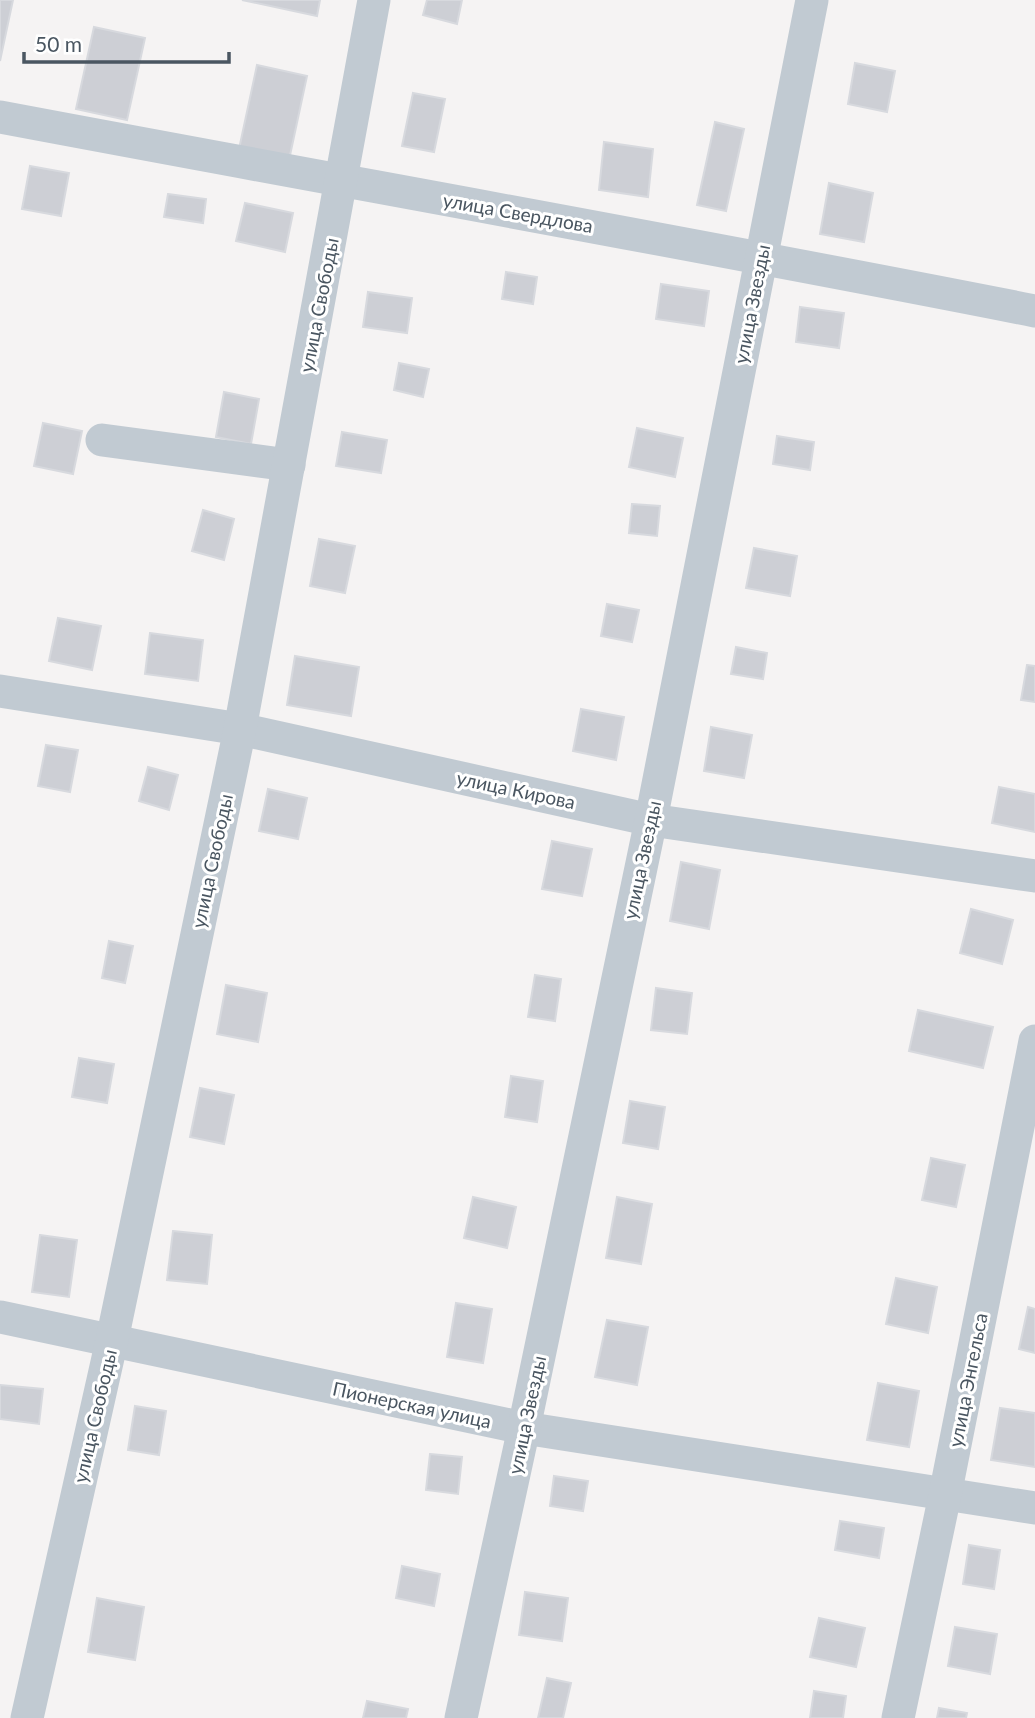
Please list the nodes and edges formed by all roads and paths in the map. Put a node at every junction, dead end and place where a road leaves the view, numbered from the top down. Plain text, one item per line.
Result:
1 (374, 0) edge
2 (812, 0) edge
3 (0, 117) edge
4 (342, 182) junction
5 (761, 257) junction
6 (1035, 311) edge
7 (102, 440) dead end
8 (289, 466) junction
9 (0, 691) edge
10 (240, 729) junction
11 (651, 820) junction
12 (1035, 876) edge
13 (1035, 1041) edge
14 (0, 1317) edge
15 (112, 1340) junction
16 (524, 1429) junction
17 (946, 1495) junction
18 (1035, 1508) edge
19 (27, 1718) edge
20 (461, 1718) edge
21 (898, 1718) edge

1 - 4 street, улица Свободы
2 - 5 street, улица Звезды
3 - 4 street, улица Свердлова
4 - 5 street, улица Свердлова
4 - 8 street, улица Свободы
5 - 6 street, улица Свердлова
5 - 11 street, улица Звезды
7 - 8 street
8 - 10 street, улица Свободы
9 - 10 street, улица Кирова
10 - 11 street, улица Кирова
10 - 15 street, улица Свободы
11 - 12 street, улица Кирова
11 - 16 street, улица Звезды
13 - 17 street, улица Энгельса
14 - 15 street, Пионерская улица
15 - 16 street, Пионерская улица
15 - 19 street, улица Свободы
16 - 17 street, Пионерская улица
16 - 20 street, улица Звезды
17 - 18 street, Пионерская улица
17 - 21 street, улица Энгельса

